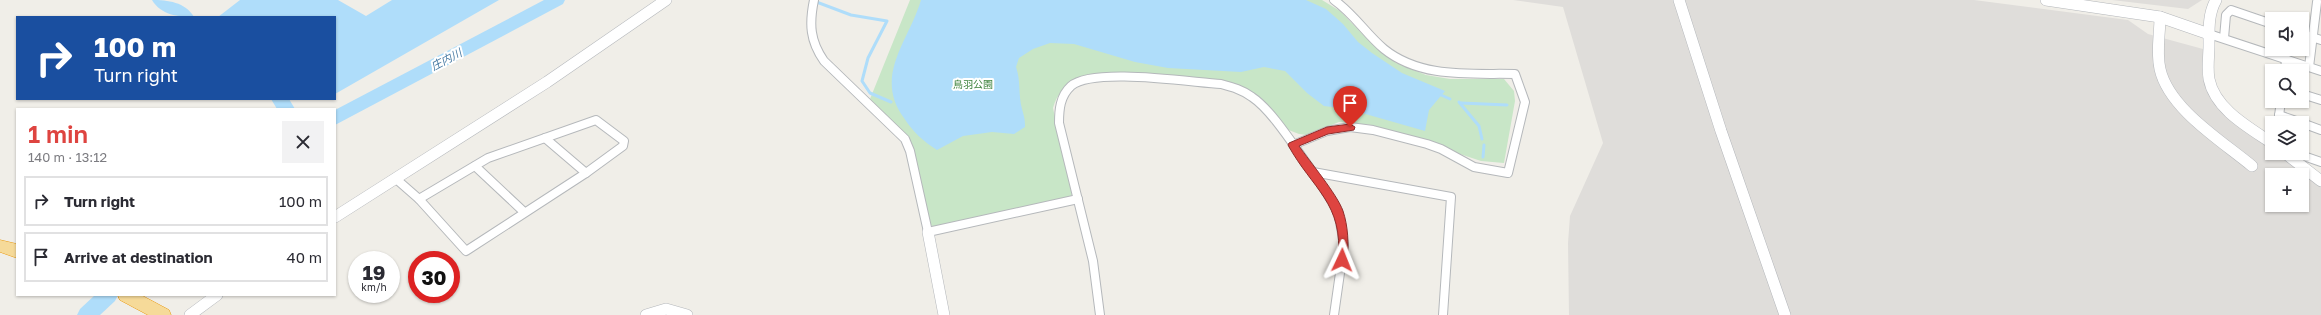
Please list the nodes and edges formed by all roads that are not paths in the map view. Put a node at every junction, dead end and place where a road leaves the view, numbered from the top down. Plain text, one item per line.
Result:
1 (666, 0) edge
2 (814, 0) edge
3 (1334, 0) edge
4 (1679, 0) edge
5 (2046, 0) edge
6 (2215, 0) edge
7 (2317, 2) dead end
8 (2160, 17) junction
9 (2265, 22) edge
10 (2209, 34) junction
11 (2309, 37) edge
12 (2224, 38) junction
13 (2312, 38) junction
14 (2321, 40) edge
15 (2286, 59) junction
16 (2286, 64) edge
17 (2300, 64) edge
18 (2309, 67) joint
19 (2321, 71) edge
20 (2309, 96) edge
21 (2321, 100) edge
22 (2309, 126) edge
23 (2321, 130) edge
24 (545, 138) junction
25 (2265, 139) edge
26 (1293, 145) junction
27 (2309, 158) edge
28 (2294, 160) edge
29 (2321, 162) edge
30 (475, 166) junction
31 (2252, 166) dead end
32 (1313, 172) junction
33 (586, 173) junction
34 (396, 178) junction
35 (2321, 181) edge
36 (419, 199) junction
37 (1078, 199) junction
38 (524, 212) junction
39 (336, 216) edge
40 (928, 232) junction
41 (0, 246) edge
42 (16, 251) edge
43 (216, 296) edge
44 (132, 298) edge
45 (163, 315) edge
46 (190, 315) edge
47 (646, 315) edge
48 (686, 315) edge
49 (944, 315) edge
50 (1100, 315) edge
51 (1334, 315) edge
52 (1443, 315) edge
53 (1785, 315) edge

1 - 34 street
2 - 40 street
3 - 26 street
4 - 53 street
5 - 8 street
6 - 10 street
7 - 13 street
8 - 10 street
8 - 31 street
9 - 12 street
10 - 12 street
10 - 25 street
11 - 13 street
12 - 15 street
13 - 14 street
13 - 18 street
15 - 16 street
15 - 17 street
18 - 19 street
20 - 21 street
22 - 23 street
24 - 30 street
24 - 33 street
24 - 33 street
26 - 32 street
26 - 37 street
27 - 29 street
28 - 35 street
30 - 36 street
30 - 38 street
32 - 51 street
32 - 52 street
33 - 38 street
34 - 36 street
34 - 39 street
36 - 38 street
37 - 40 street
37 - 50 street
40 - 49 street
41 - 42 highway
43 - 46 street
44 - 45 highway
47 - 48 street

